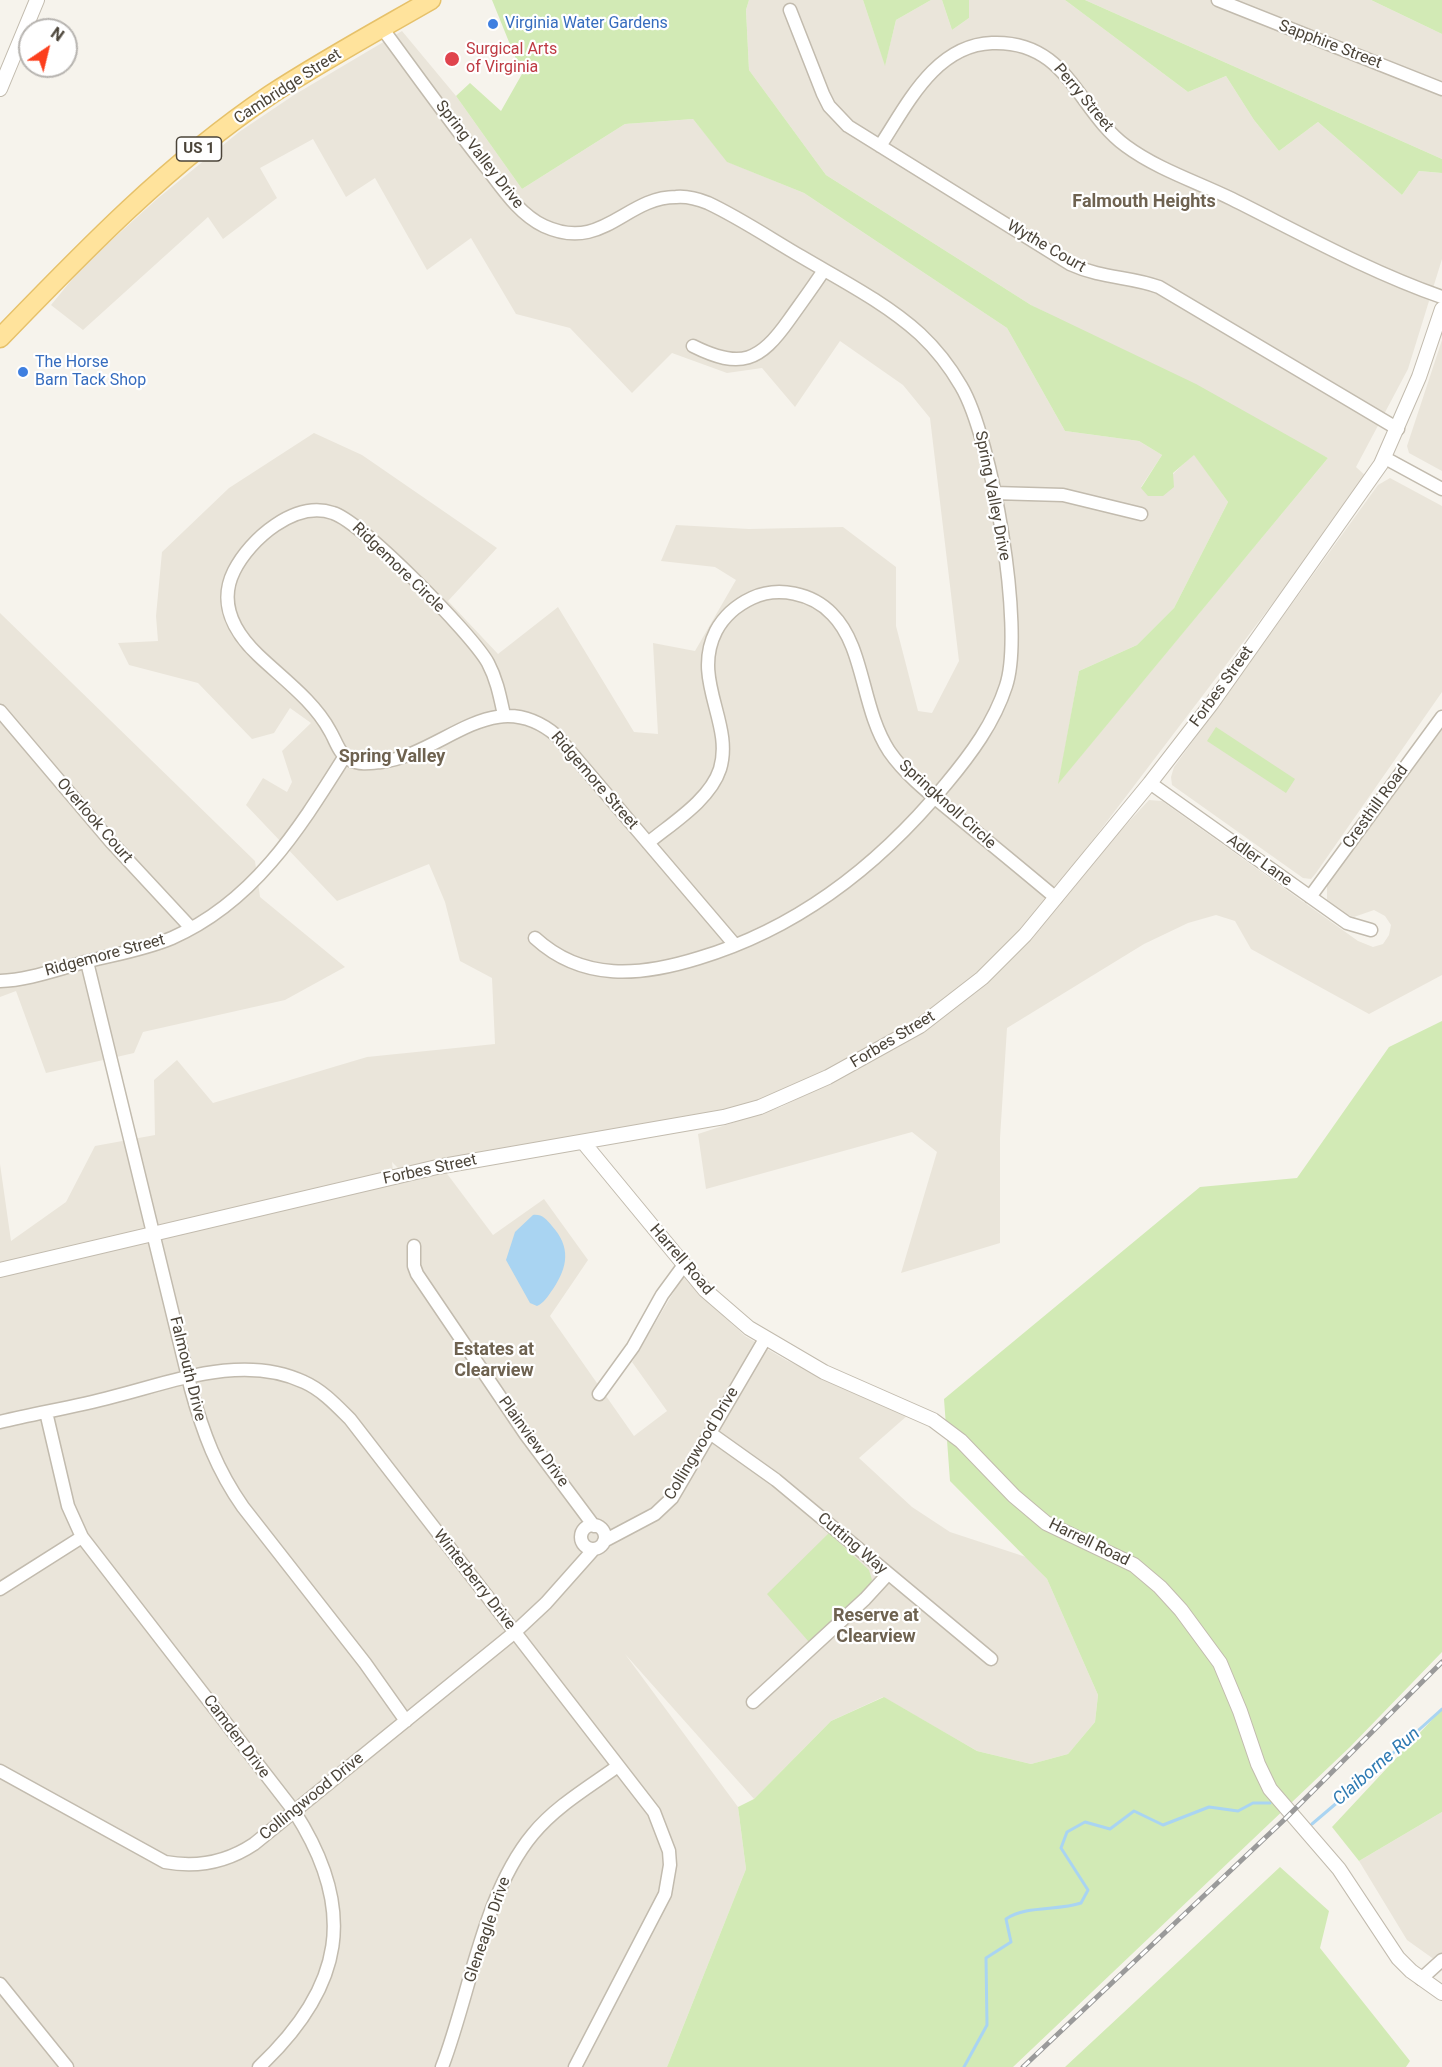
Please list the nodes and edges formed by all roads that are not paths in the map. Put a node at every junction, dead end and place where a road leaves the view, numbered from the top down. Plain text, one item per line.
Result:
1 (37, 0) edge
2 (431, 0) edge
3 (1218, 0) edge
4 (790, 10) dead end
5 (382, 28) junction
6 (0, 89) edge
7 (1442, 89) edge
8 (880, 146) junction
9 (825, 270) junction
10 (1442, 297) edge
11 (1442, 309) edge
12 (0, 338) edge
13 (693, 346) dead end
14 (1398, 429) junction
15 (1385, 458) junction
16 (1442, 489) edge
17 (994, 493) junction
18 (1141, 514) dead end
19 (0, 711) edge
20 (504, 715) junction
21 (1442, 717) edge
22 (345, 756) junction
23 (1150, 783) junction
24 (935, 797) junction
25 (648, 843) junction
26 (1310, 897) junction
27 (1056, 898) junction
28 (191, 928) junction
29 (1371, 930) dead end
30 (535, 938) dead end
31 (735, 945) junction
32 (87, 962) junction
33 (0, 981) edge
34 (584, 1142) junction
35 (155, 1234) junction
36 (414, 1246) dead end
37 (684, 1265) junction
38 (0, 1270) edge
39 (765, 1339) junction
40 (189, 1377) junction
41 (598, 1394) dead end
42 (46, 1412) junction
43 (0, 1422) edge
44 (710, 1432) junction
45 (82, 1537) junction
46 (594, 1537) junction
47 (888, 1574) junction
48 (0, 1588) edge
49 (515, 1632) junction
50 (991, 1659) dead end
51 (753, 1702) dead end
52 (406, 1721) junction
53 (618, 1766) junction
54 (0, 1771) edge
55 (294, 1811) junction
56 (1442, 1960) edge
57 (1421, 1979) junction
58 (0, 1984) edge
59 (1442, 1993) edge
60 (67, 2067) edge
61 (259, 2067) edge
62 (442, 2067) edge
63 (575, 2067) edge

1 - 6 street
2 - 5 main road, Cambridge Street / US 1
3 - 7 street, Sapphire Street
4 - 8 street, Wythe Court
5 - 9 street, Spring Valley Drive
5 - 12 main road, Cambridge Street / US 1
8 - 10 street, Perry Street
8 - 14 street, Wythe Court
9 - 13 street
9 - 17 street, Spring Valley Drive
11 - 14 street, Forbes Street
14 - 15 street, Forbes Street
15 - 16 street
15 - 23 street, Forbes Street
17 - 18 street
17 - 24 street, Spring Valley Drive
19 - 28 street, Overlook Court
20 - 22 street, Ridgemore Street
20 - 22 street, Ridgemore Circle
20 - 25 street, Ridgemore Street
21 - 26 street, Cresthill Road
22 - 28 street, Ridgemore Street
23 - 26 street, Adler Lane
23 - 27 street, Forbes Street
24 - 25 street, Springknoll Circle
24 - 27 street, Springknoll Circle
24 - 31 street, Spring Valley Drive
25 - 31 street, Ridgemore Street
26 - 29 street, Adler Lane
27 - 34 street, Forbes Street
28 - 32 street, Ridgemore Street
30 - 31 street, Spring Valley Drive
32 - 33 street, Ridgemore Street
32 - 35 street, Falmouth Drive
34 - 35 street, Forbes Street
34 - 37 street, Harrell Road
35 - 38 street, Forbes Street
35 - 40 street, Falmouth Drive
36 - 46 street, Plainview Drive
37 - 39 street, Harrell Road
37 - 41 street
39 - 44 street, Collingwood Drive
39 - 57 street, Harrell Road
40 - 42 street, Winterberry Drive
40 - 49 street, Winterberry Drive
40 - 52 street, Falmouth Drive
42 - 43 street, Winterberry Drive
42 - 45 street, Camden Drive
44 - 46 street, Collingwood Drive
44 - 47 street, Cutting Way
45 - 48 street
45 - 55 street, Camden Drive
46 - 49 street, Collingwood Drive
47 - 50 street, Cutting Way
47 - 51 street
49 - 52 street, Collingwood Drive
49 - 53 street, Winterberry Drive
52 - 55 street, Collingwood Drive
53 - 62 street, Gleneagle Drive
53 - 63 street, Winterberry Drive
54 - 55 street, Collingwood Drive
55 - 61 street, Camden Drive
56 - 57 street
57 - 59 street, Harrell Road
58 - 60 street

